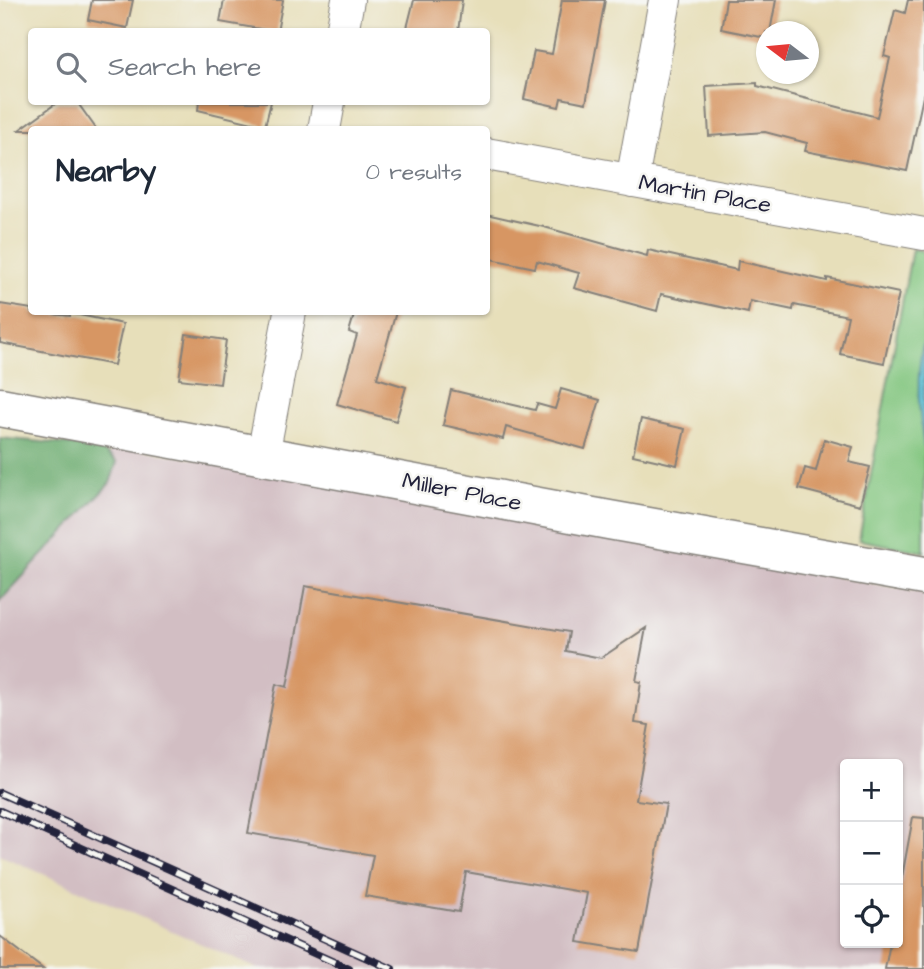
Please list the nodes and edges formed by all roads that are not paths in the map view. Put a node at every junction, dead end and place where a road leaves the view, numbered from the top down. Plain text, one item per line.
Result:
1 (348, 0) edge
2 (665, 0) edge
3 (343, 28) edge
4 (490, 155) edge
5 (632, 181) junction
6 (924, 234) edge
7 (289, 315) edge
8 (0, 407) edge
9 (263, 455) junction
10 (924, 576) edge

1 - 3 street
2 - 5 street
4 - 5 street, Martin Place
5 - 6 street, Martin Place
7 - 9 street
8 - 9 street, Miller Place
9 - 10 street, Miller Place

